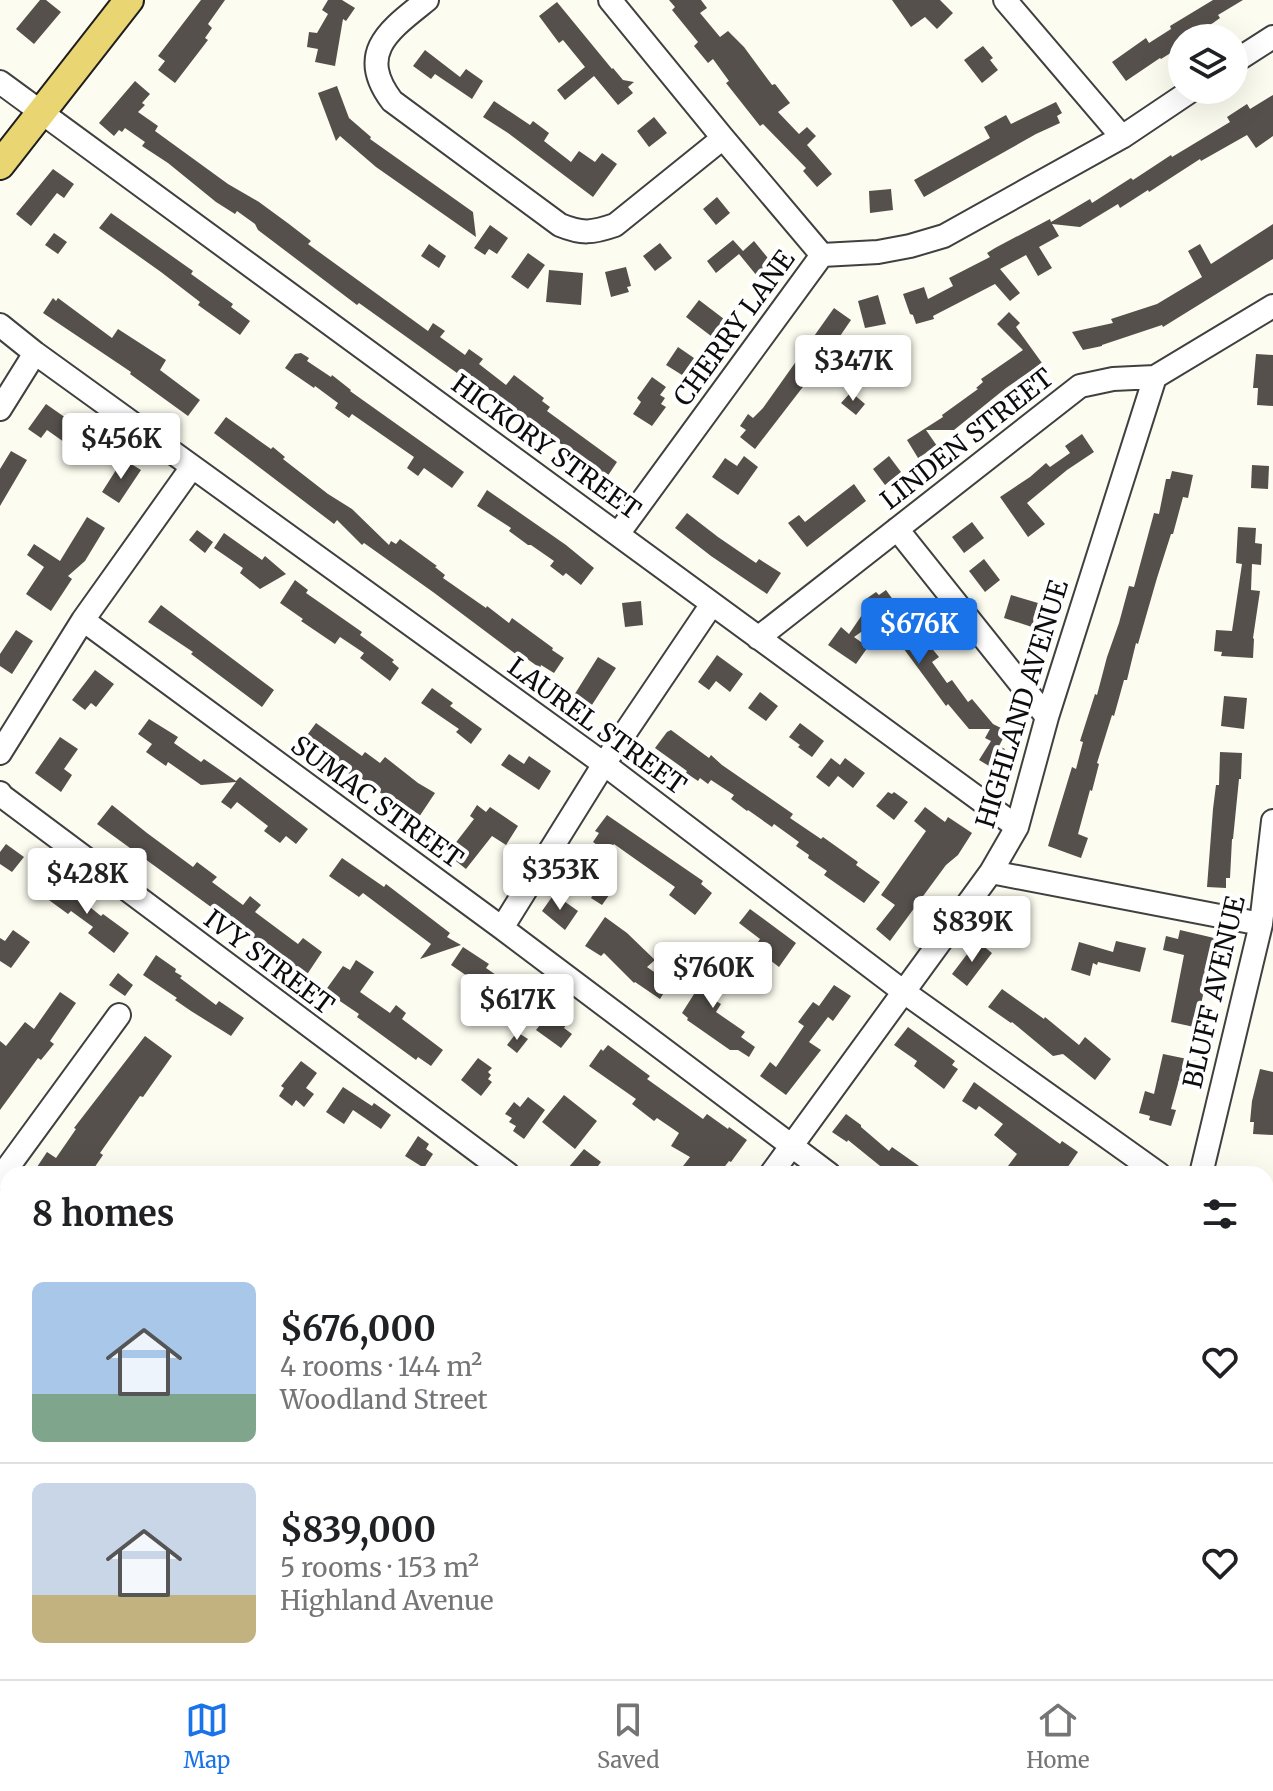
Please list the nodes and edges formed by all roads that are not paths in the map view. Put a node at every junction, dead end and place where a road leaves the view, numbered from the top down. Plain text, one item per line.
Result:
1 (129, 0) edge
2 (427, 0) edge
3 (610, 0) edge
4 (1005, 0) edge
5 (1273, 37) edge
6 (1248, 53) edge
7 (0, 82) edge
8 (1171, 104) edge
9 (40, 113) junction
10 (1122, 137) junction
11 (723, 138) junction
12 (0, 165) edge
13 (822, 255) junction
14 (1273, 306) edge
15 (0, 325) edge
16 (35, 353) junction
17 (1155, 377) junction
18 (0, 409) edge
19 (192, 467) junction
20 (897, 529) junction
21 (618, 534) junction
22 (712, 604) junction
23 (83, 620) junction
24 (758, 638) junction
25 (1047, 717) junction
26 (0, 753) edge
27 (604, 764) junction
28 (0, 793) edge
29 (1273, 821) edge
30 (1017, 827) junction
31 (991, 872) junction
32 (1261, 924) junction
33 (502, 928) junction
34 (904, 992) junction
35 (119, 1015) dead end
36 (791, 1147) junction
37 (9, 1166) edge
38 (497, 1166) edge
39 (777, 1166) edge
40 (818, 1166) edge
41 (1148, 1166) edge
42 (1203, 1166) edge

1 - 9 main road
2 - 11 street
3 - 11 street
4 - 10 street
5 - 6 street
7 - 9 street, HICKORY STREET
8 - 10 street, CHERRY LANE
9 - 12 main road
9 - 21 street, HICKORY STREET
10 - 13 street, CHERRY LANE
11 - 13 street
13 - 21 street, CHERRY LANE
14 - 17 street, LINDEN STREET
15 - 16 street, LAUREL STREET
16 - 18 street
16 - 19 street, LAUREL STREET
17 - 20 street, LINDEN STREET
17 - 25 street, HIGHLAND AVENUE
19 - 23 street
19 - 27 street, LAUREL STREET
20 - 24 street, LINDEN STREET
20 - 25 street
21 - 22 street, HICKORY STREET
22 - 24 street, HICKORY STREET
22 - 27 street
23 - 26 street
23 - 33 street, SUMAC STREET
24 - 30 street, HICKORY STREET
25 - 30 street, HIGHLAND AVENUE
27 - 33 street
27 - 34 street, LAUREL STREET
28 - 38 street, IVY STREET
29 - 32 street, BLUFF AVENUE
30 - 31 street, HIGHLAND AVENUE
31 - 32 street
31 - 34 street, HIGHLAND AVENUE
32 - 42 street, BLUFF AVENUE
33 - 36 street, SUMAC STREET
34 - 36 street, HIGHLAND AVENUE
34 - 41 street, LAUREL STREET
35 - 37 street
36 - 39 street, HIGHLAND AVENUE
36 - 40 street, SUMAC STREET

